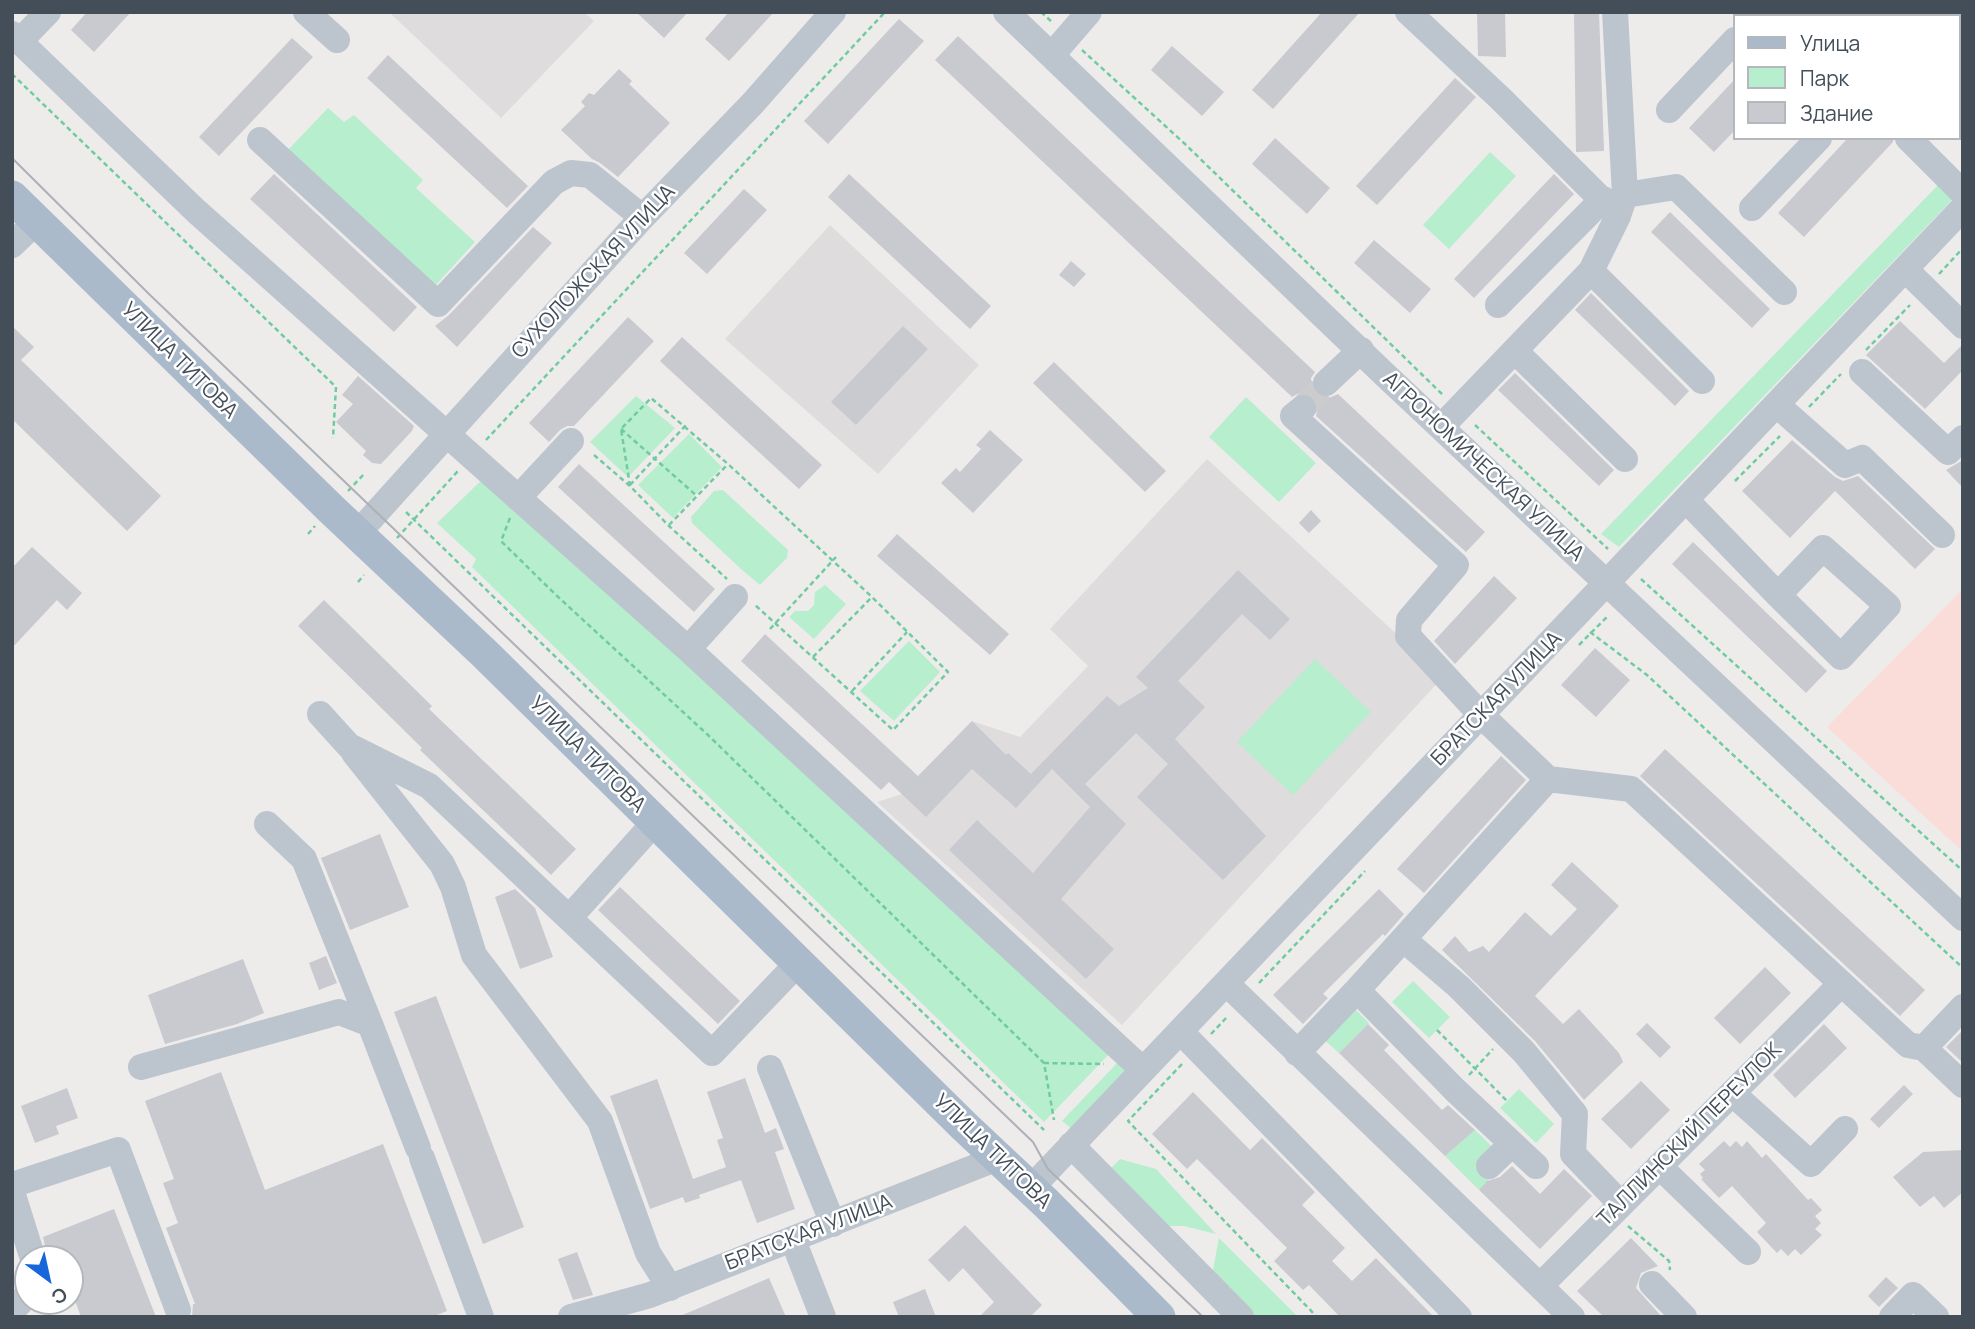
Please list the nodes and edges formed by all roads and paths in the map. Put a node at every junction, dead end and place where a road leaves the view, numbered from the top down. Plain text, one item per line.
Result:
1 (48, 12) edge
2 (306, 12) edge
3 (833, 12) edge
4 (885, 12) edge
5 (1006, 12) edge
6 (1041, 12) edge
7 (1089, 12) edge
8 (1408, 12) edge
9 (1615, 12) edge
10 (16, 37) edge
11 (337, 40) dead end
12 (1734, 41) edge
13 (1060, 46) junction
14 (12, 74) edge
15 (1669, 110) dead end
16 (260, 140) dead end
17 (1817, 140) edge
18 (1910, 140) edge
19 (1963, 192) edge
20 (12, 197) edge
21 (1615, 203) junction
22 (1752, 208) dead end
23 (1963, 208) edge
24 (642, 217) junction
25 (37, 221) junction
26 (12, 245) edge
27 (1963, 248) edge
28 (1906, 270) junction
29 (1591, 271) junction
30 (1925, 289) junction
31 (1784, 292) dead end
32 (1498, 305) dead end
33 (1963, 326) edge
34 (1361, 350) junction
35 (1515, 351) junction
36 (1855, 367) junction
37 (1702, 381) dead end
38 (1326, 383) tunnel mouth
39 (1303, 408) dead end
40 (1786, 413) junction
41 (1450, 418) junction
42 (686, 426) junction
43 (621, 429) junction
44 (446, 434) junction
45 (333, 438) dead end
46 (1963, 438) edge
47 (571, 441) dead end
48 (471, 456) junction
49 (655, 457) junction
50 (1625, 459) dead end
51 (728, 464) junction
52 (1729, 487) dead end
53 (697, 496) junction
54 (518, 498) junction
55 (1686, 500) junction
56 (414, 520) junction
57 (669, 526) dead end
58 (357, 534) junction
59 (1942, 535) dead end
60 (381, 556) junction
61 (836, 556) dead end
62 (832, 562) junction
63 (358, 582) dead end
64 (1620, 582) junction
65 (1778, 595) dead end
66 (735, 597) dead end
67 (872, 597) junction
68 (1583, 626) junction
69 (770, 629) dead end
70 (907, 632) junction
71 (688, 649) junction
72 (1573, 652) dead end
73 (813, 657) dead end
74 (851, 692) dead end
75 (320, 714) dead end
76 (1482, 716) junction
77 (892, 730) dead end
78 (349, 746) junction
79 (1548, 779) junction
80 (655, 822) junction
81 (267, 824) dead end
82 (1367, 869) dead end
83 (1963, 871) edge
84 (570, 916) junction
85 (1963, 918) edge
86 (1403, 939) junction
87 (799, 962) junction
88 (1963, 968) edge
89 (1840, 985) junction
90 (1357, 990) junction
91 (1235, 992) junction
92 (1963, 1007) edge
93 (370, 1024) junction
94 (1437, 1030) dead end
95 (1507, 1035) junction
96 (1189, 1040) junction
97 (1924, 1048) junction
98 (1297, 1053) junction
99 (1044, 1063) junction
100 (1108, 1064) dead end
101 (141, 1067) dead end
102 (770, 1068) dead end
103 (1475, 1068) junction
104 (1143, 1070) junction
105 (1963, 1085) edge
106 (1455, 1090) junction
107 (1732, 1094) junction
108 (1507, 1101) dead end
109 (1055, 1120) dead end
110 (1845, 1129) dead end
111 (1044, 1130) dead end
112 (1513, 1144) junction
113 (1071, 1145) junction
114 (998, 1158) junction
115 (1489, 1166) dead end
116 (1536, 1166) dead end
117 (1659, 1166) junction
118 (12, 1185) edge
119 (1030, 1189) junction
120 (12, 1192) edge
121 (1617, 1208) junction
122 (834, 1224) junction
123 (793, 1240) junction
124 (29, 1245) edge
125 (1748, 1251) dead end
126 (1652, 1284) dead end
127 (1540, 1286) junction
128 (660, 1300) edge
129 (178, 1310) dead end
130 (1679, 1312) edge
131 (481, 1317) edge
132 (571, 1317) edge
133 (823, 1317) edge
134 (1159, 1317) edge
135 (1241, 1317) edge
136 (1317, 1317) edge
137 (1459, 1317) edge
138 (1572, 1317) edge
139 (1892, 1317) edge
140 (1936, 1317) edge

1 - 10 street
2 - 11 street
3 - 24 street, СУХОЛОЖСКАЯ УЛИЦА
4 - 48 path
5 - 13 street, АГРОНОМИЧЕСКАЯ УЛИЦА
6 - 13 path
7 - 13 street
8 - 21 street
9 - 21 street
10 - 44 street
12 - 15 street
13 - 34 street, АГРОНОМИЧЕСКАЯ УЛИЦА
13 - 41 path
14 - 45 path
16 - 24 street
17 - 22 street
18 - 19 street
20 - 25 main road, УЛИЦА ТИТОВА
21 - 29 street
21 - 31 street
21 - 32 street
23 - 28 street, БРАТСКАЯ УЛИЦА
24 - 44 street, СУХОЛОЖСКАЯ УЛИЦА
25 - 26 street
25 - 58 main road, УЛИЦА ТИТОВА
27 - 30 path
28 - 30 street
28 - 40 street, БРАТСКАЯ УЛИЦА
29 - 35 street
29 - 37 street
30 - 33 street
30 - 36 path
34 - 38 street
34 - 41 street, АГРОНОМИЧЕСКАЯ УЛИЦА
35 - 41 street
35 - 50 street
36 - 40 path
36 - 46 street
39 - 76 street
40 - 52 path
40 - 55 street, БРАТСКАЯ УЛИЦА
40 - 59 street
41 - 64 path
41 - 64 street, АГРОНОМИЧЕСКАЯ УЛИЦА
42 - 43 path
42 - 49 path
42 - 51 path
43 - 49 path
43 - 49 path
44 - 48 street
44 - 58 street, СУХОЛОЖСКАЯ УЛИЦА
47 - 54 street
48 - 54 street
48 - 56 path
49 - 53 path
51 - 53 path
51 - 62 path
53 - 57 path
54 - 71 street
54 - 99 path
55 - 64 street, БРАТСКАЯ УЛИЦА
55 - 65 street
56 - 60 path
56 - 111 path
58 - 60 main road, УЛИЦА ТИТОВА
60 - 63 path
60 - 80 main road, УЛИЦА ТИТОВА
61 - 62 path
62 - 67 path
62 - 69 path
64 - 68 street, БРАТСКАЯ УЛИЦА
64 - 68 path
64 - 83 path
64 - 85 street, АГРОНОМИЧЕСКАЯ УЛИЦА
66 - 71 street
67 - 70 path
67 - 73 path
68 - 72 path
68 - 76 street, БРАТСКАЯ УЛИЦА
68 - 88 path
70 - 74 path
70 - 77 path
71 - 104 street
75 - 78 street
76 - 79 street
76 - 91 street, БРАТСКАЯ УЛИЦА
78 - 84 street
78 - 128 street
79 - 86 street
79 - 89 street
80 - 84 street
80 - 87 main road, УЛИЦА ТИТОВА
81 - 93 street
82 - 91 path
84 - 87 street
86 - 90 street
86 - 95 street
87 - 114 main road, УЛИЦА ТИТОВА
89 - 97 street
89 - 107 street, ТАЛЛИНСКИЙ ПЕРЕУЛОК
90 - 98 street
90 - 106 street
91 - 96 street, БРАТСКАЯ УЛИЦА
91 - 96 path
91 - 98 street
92 - 97 street
93 - 101 street
93 - 131 street
94 - 103 path
95 - 103 path
95 - 121 street
96 - 104 street, БРАТСКАЯ УЛИЦА
96 - 136 path
96 - 137 street
97 - 105 street
98 - 127 street
99 - 100 path
99 - 109 path
102 - 122 street
103 - 106 path
103 - 108 path
104 - 113 street, БРАТСКАЯ УЛИЦА
106 - 112 street
107 - 110 street
107 - 117 street, ТАЛЛИНСКИЙ ПЕРЕУЛОК
112 - 115 street
112 - 116 street
113 - 119 street, БРАТСКАЯ УЛИЦА
113 - 135 street
114 - 119 main road, УЛИЦА ТИТОВА
114 - 122 street, БРАТСКАЯ УЛИЦА
117 - 121 street, ТАЛЛИНСКИЙ ПЕРЕУЛОК
117 - 125 street
118 - 129 street
119 - 134 main road, УЛИЦА ТИТОВА
120 - 124 street
121 - 127 street, ТАЛЛИНСКИЙ ПЕРЕУЛОК
121 - 130 path
122 - 123 street, БРАТСКАЯ УЛИЦА
123 - 128 street, БРАТСКАЯ УЛИЦА
123 - 133 street
126 - 130 street
127 - 138 street
128 - 132 street, БРАТСКАЯ УЛИЦА
139 - 140 street

